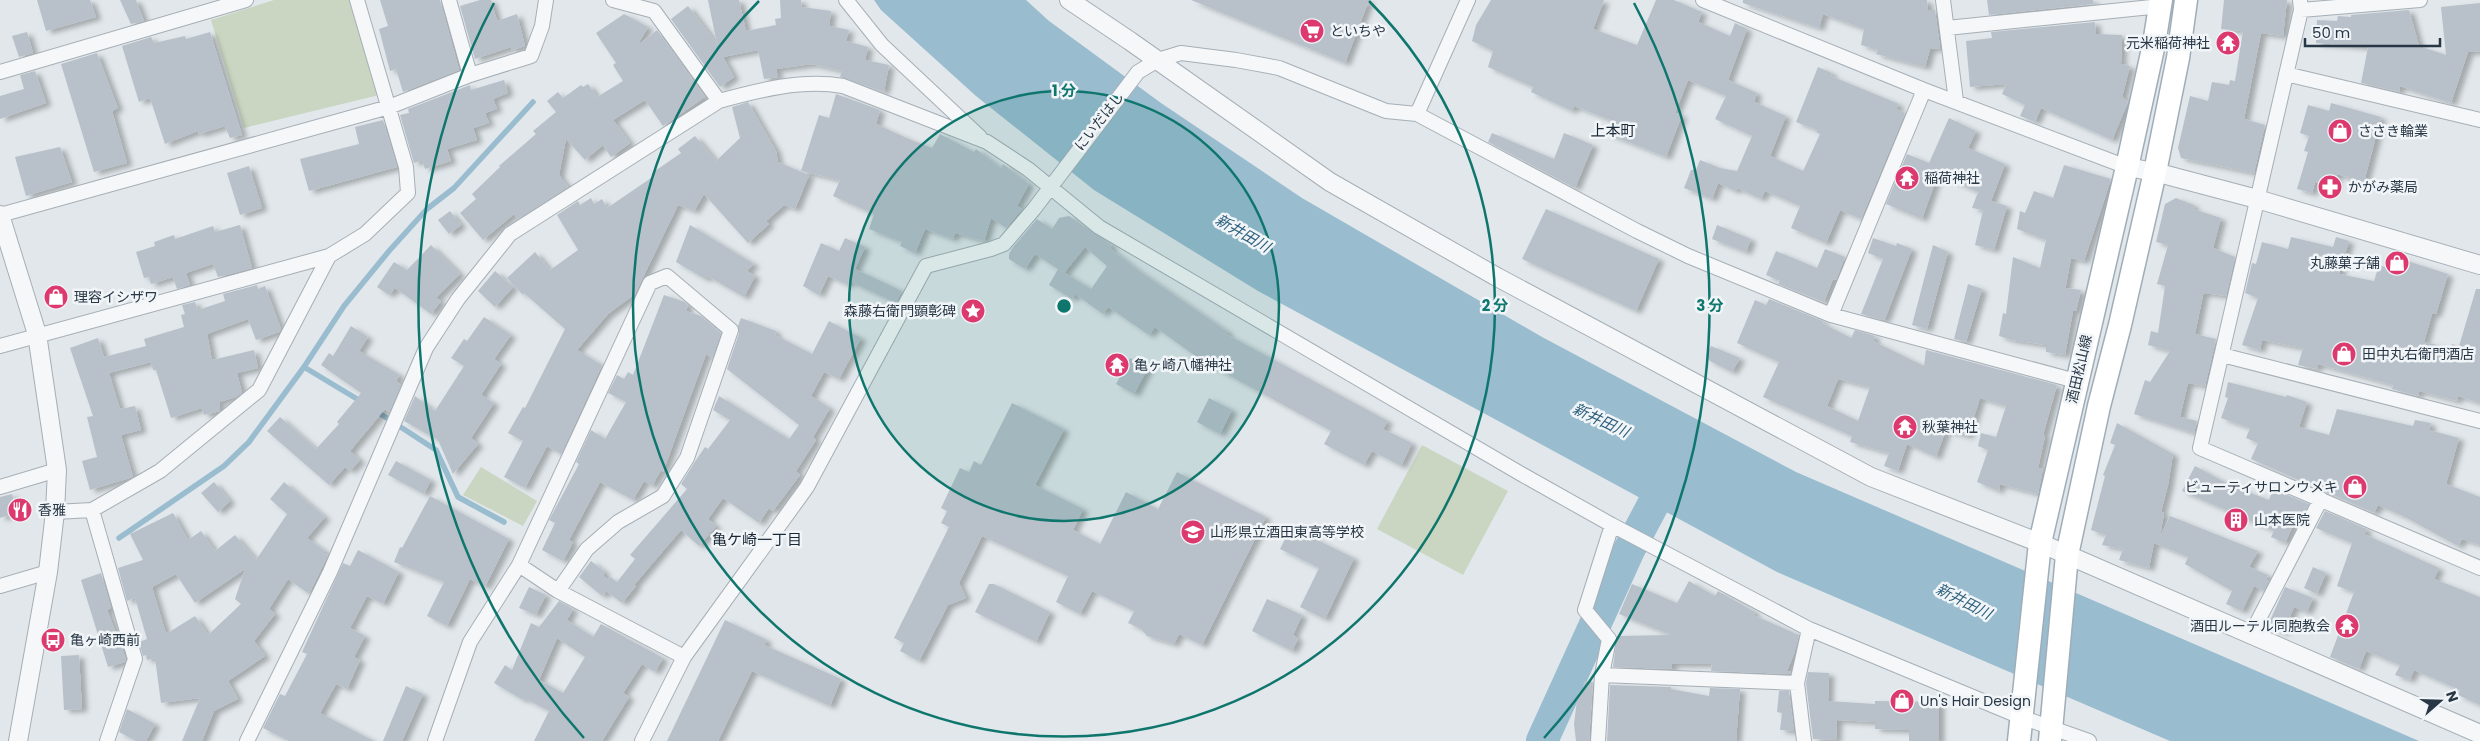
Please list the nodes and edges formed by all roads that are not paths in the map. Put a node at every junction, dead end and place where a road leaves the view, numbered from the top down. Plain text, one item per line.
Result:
1 (246, 0) edge
2 (356, 0) edge
3 (449, 0) edge
4 (546, 0) edge
5 (613, 0) edge
6 (846, 0) edge
7 (1069, 0) edge
8 (1468, 0) edge
9 (1703, 0) edge
10 (1943, 0) edge
11 (2186, 0) edge
12 (2420, 0) edge
13 (2161, 3) edge
14 (2300, 5) edge
15 (1947, 28) junction
16 (1158, 60) junction
17 (0, 72) edge
18 (2286, 74) junction
19 (470, 75) junction
20 (1924, 90) junction
21 (720, 101) junction
22 (1956, 101) junction
23 (389, 107) junction
24 (1417, 114) junction
25 (2480, 120) edge
26 (986, 142) junction
27 (2127, 167) junction
28 (2155, 172) junction
29 (1049, 187) junction
30 (2258, 199) junction
31 (0, 215) edge
32 (329, 256) junction
33 (2480, 265) edge
34 (1831, 315) junction
35 (37, 334) junction
36 (0, 346) edge
37 (2222, 355) junction
38 (2076, 381) junction
39 (2480, 421) edge
40 (58, 470) junction
41 (0, 486) edge
42 (2322, 499) junction
43 (92, 510) junction
44 (56, 512) junction
45 (1612, 525) junction
46 (2040, 543) junction
47 (2067, 555) junction
48 (519, 566) junction
49 (2480, 568) edge
50 (48, 572) junction
51 (0, 586) edge
52 (558, 591) junction
53 (1809, 629) junction
54 (2250, 636) junction
55 (684, 657) junction
56 (1602, 675) junction
57 (1797, 683) junction
58 (2021, 717) junction
59 (2050, 734) edge
60 (2480, 734) edge
61 (19, 741) edge
62 (107, 741) edge
63 (247, 741) edge
64 (435, 741) edge
65 (642, 741) edge
66 (1598, 741) edge
67 (1804, 741) edge
68 (2019, 741) edge
69 (2089, 741) edge

1 - 17 street
2 - 23 street
3 - 19 street
4 - 19 street
5 - 21 street
6 - 26 street
7 - 16 street
8 - 24 street
9 - 20 street
10 - 15 street
11 - 28 main road, 酒田松山線
12 - 14 street
13 - 15 street
13 - 27 main road, 酒田松山線
14 - 18 street
15 - 22 street
16 - 24 street
16 - 29 street, にいだはし
16 - 46 street
18 - 25 street
18 - 30 street
19 - 23 street
20 - 22 street
20 - 34 street
21 - 26 street
21 - 63 street
22 - 27 street
23 - 31 street
23 - 32 street
24 - 34 street
26 - 29 street
27 - 28 street
27 - 38 main road, 酒田松山線
28 - 30 street
28 - 47 main road, 酒田松山線
29 - 45 street
29 - 55 street, にいだはし
30 - 33 street
30 - 37 street
31 - 35 street
32 - 35 street
32 - 43 street
34 - 38 street
35 - 36 street
35 - 40 street
37 - 39 street
37 - 42 street
38 - 46 main road, 酒田松山線
40 - 41 street
40 - 44 street
42 - 49 street
42 - 54 street
43 - 44 street
43 - 62 street
44 - 50 street
45 - 53 street
45 - 56 street
46 - 47 street
46 - 58 main road, 酒田松山線
47 - 54 street
47 - 59 main road, 酒田松山線
48 - 52 street
48 - 52 street
48 - 64 street
50 - 51 street
50 - 61 street
52 - 55 street
53 - 57 street
53 - 58 street
54 - 60 street
55 - 65 street, にいだはし
56 - 57 street
56 - 66 street
57 - 67 street
58 - 59 street
58 - 68 main road, 酒田松山線
59 - 69 street

